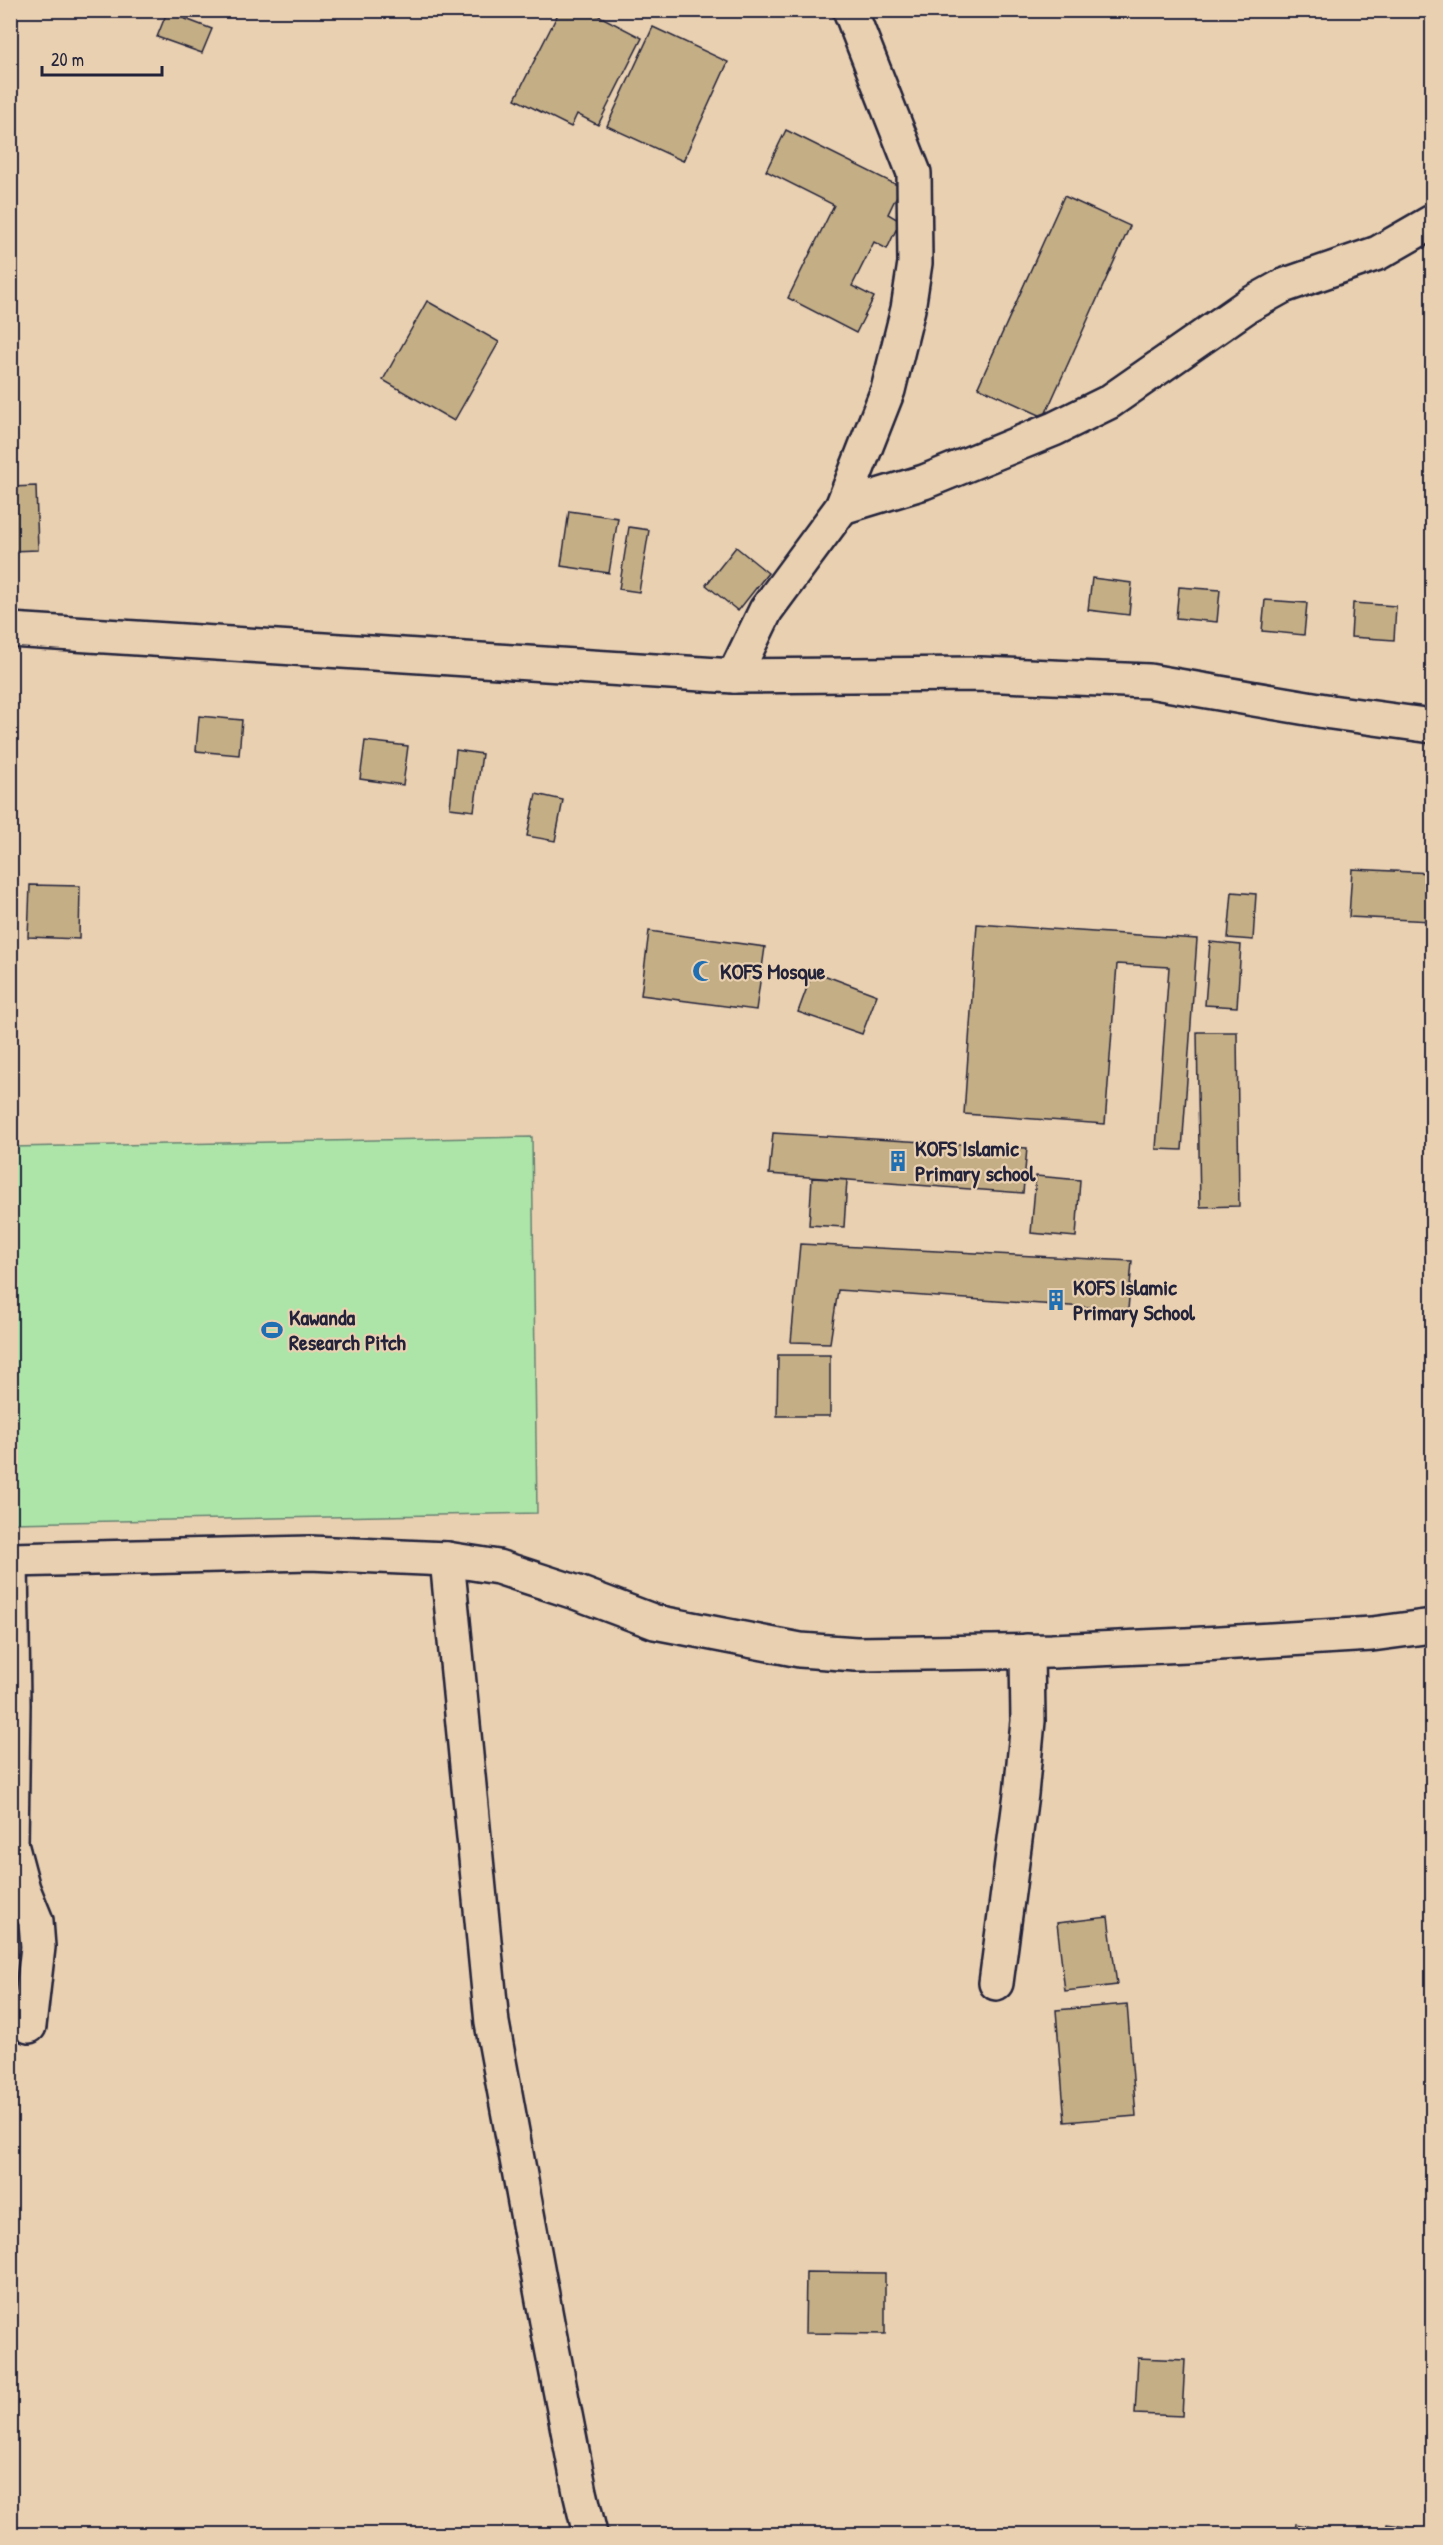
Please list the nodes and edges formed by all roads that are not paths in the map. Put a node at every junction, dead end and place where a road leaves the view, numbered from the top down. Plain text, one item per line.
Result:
1 (850, 10) edge
2 (1432, 222) edge
3 (842, 507) junction
4 (10, 630) edge
5 (734, 676) junction
6 (1432, 726) edge
7 (447, 1559) junction
8 (11, 1560) edge
9 (1432, 1626) edge
10 (1027, 1651) junction
11 (996, 1983) dead end
12 (29, 2026) dead end
13 (590, 2535) edge

1 - 3 street
2 - 3 street
3 - 5 street
4 - 5 street
5 - 6 street
7 - 8 street
7 - 10 street
7 - 13 street
8 - 12 street
9 - 10 street
10 - 11 street

